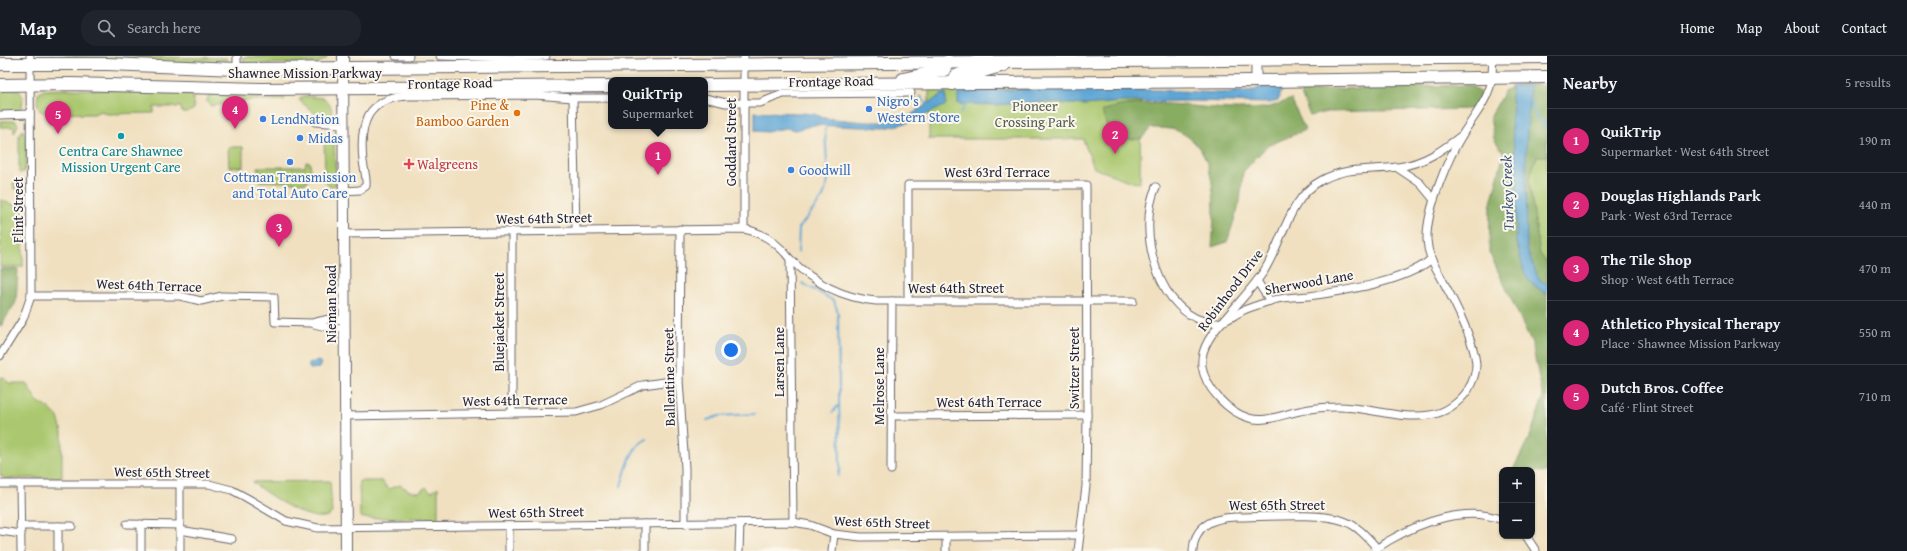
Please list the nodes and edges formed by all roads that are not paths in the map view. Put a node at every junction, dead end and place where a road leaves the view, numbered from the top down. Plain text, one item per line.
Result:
1 (237, 56) edge
2 (396, 56) edge
3 (409, 56) edge
4 (440, 56) edge
5 (546, 56) edge
6 (1256, 57) edge
7 (1493, 57) edge
8 (1547, 57) edge
9 (948, 59) edge
10 (30, 60) edge
11 (744, 60) edge
12 (1019, 60) junction
13 (342, 62) edge
14 (0, 64) edge
15 (237, 69) junction
16 (1534, 77) junction
17 (1547, 77) edge
18 (1492, 78) junction
19 (1256, 81) junction
20 (1547, 81) edge
21 (0, 84) edge
22 (31, 84) junction
23 (889, 84) junction
24 (931, 84) junction
25 (952, 84) junction
26 (708, 85) edge
27 (744, 85) junction
28 (608, 86) edge
29 (342, 88) junction
30 (911, 93) joint
31 (573, 98) junction
32 (608, 98) edge
33 (708, 99) edge
34 (744, 103) junction
35 (30, 114) junction
36 (0, 115) edge
37 (315, 122) dead end
38 (342, 124) junction
39 (1462, 135) junction
40 (1396, 167) junction
41 (1086, 185) joint
42 (1156, 187) dead end
43 (343, 190) junction
44 (1434, 200) junction
45 (680, 229) junction
46 (744, 229) junction
47 (576, 230) junction
48 (512, 231) junction
49 (344, 234) junction
50 (790, 259) junction
51 (1430, 260) junction
52 (1257, 281) junction
53 (31, 296) junction
54 (892, 301) junction
55 (908, 301) junction
56 (1086, 301) junction
57 (1133, 301) dead end
58 (1270, 301) junction
59 (1222, 321) junction
60 (345, 324) junction
61 (0, 356) edge
62 (679, 380) junction
63 (512, 413) junction
64 (1087, 415) junction
65 (345, 416) junction
66 (892, 416) junction
67 (891, 470) dead end
68 (180, 483) junction
69 (0, 484) edge
70 (20, 484) junction
71 (1499, 519) edge
72 (793, 522) junction
73 (740, 523) junction
74 (127, 524) dead end
75 (141, 524) junction
76 (645, 524) junction
77 (685, 524) junction
78 (20, 526) junction
79 (58, 526) junction
80 (72, 526) dead end
81 (509, 526) junction
82 (180, 528) junction
83 (346, 528) junction
84 (0, 531) edge
85 (21, 534) junction
86 (834, 534) junction
87 (1079, 535) junction
88 (946, 537) junction
89 (232, 539) dead end
90 (1528, 539) edge
91 (1376, 550) edge
92 (21, 551) edge
93 (58, 551) edge
94 (141, 551) edge
95 (180, 551) edge
96 (346, 551) edge
97 (509, 551) edge
98 (645, 551) edge
99 (739, 551) edge
100 (832, 551) edge
101 (946, 551) edge
102 (1078, 551) edge
103 (1193, 551) edge
104 (1536, 551) edge

1 - 15 street
2 - 3 street, Frontage Road
4 - 5 street, Frontage Road
6 - 7 highway, Shawnee Mission Parkway
6 - 12 highway, Shawnee Mission Parkway
6 - 19 street
7 - 8 highway, Shawnee Mission Parkway
7 - 18 street, Robinhood Drive
9 - 11 highway, Shawnee Mission Parkway
9 - 12 highway, Shawnee Mission Parkway
9 - 23 highway
10 - 14 highway, Shawnee Mission Parkway
10 - 15 highway, Shawnee Mission Parkway
10 - 22 street, Flint Street
11 - 13 highway, Shawnee Mission Parkway
11 - 27 street, Goddard Street
12 - 25 highway
13 - 15 highway, Shawnee Mission Parkway
13 - 29 main road, Nieman Road
16 - 17 highway
16 - 18 highway
16 - 20 highway
18 - 19 highway
18 - 39 street, Robinhood Drive
19 - 25 highway
21 - 22 highway, Shawnee Mission Parkway
22 - 29 highway, Shawnee Mission Parkway
22 - 35 street, Flint Street
23 - 24 highway
23 - 27 highway
24 - 25 highway
24 - 30 highway
26 - 27 highway
27 - 34 street, Goddard Street
28 - 29 highway, Shawnee Mission Parkway
29 - 38 main road, Nieman Road
30 - 34 street, Frontage Road
31 - 32 street, Frontage Road
31 - 43 street, Frontage Road
31 - 47 street
33 - 34 street, Frontage Road
34 - 46 street, Goddard Street
35 - 36 street
35 - 53 street, Flint Street
37 - 38 street
38 - 43 main road, Nieman Road
39 - 40 street, Robinhood Drive
39 - 44 street, Robinhood Drive
40 - 44 street
40 - 52 street, Robinhood Drive
41 - 55 street, West 63rd Terrace
41 - 56 street, Switzer Street
42 - 59 street, Sherwood Lane
43 - 49 main road, Nieman Road
44 - 51 street, Robinhood Drive
45 - 46 street, West 64th Street
45 - 47 street, West 64th Street
45 - 62 street, Ballentine Street
46 - 50 street
47 - 48 street, West 64th Street
48 - 49 street, West 64th Street
48 - 63 street, Bluejacket Street
49 - 60 main road, Nieman Road
50 - 54 street, West 64th Street
50 - 72 street, Larsen Lane
51 - 58 street, Sherwood Lane
51 - 59 street, Robinhood Drive
52 - 58 street
52 - 59 street, Robinhood Drive
53 - 60 street, West 64th Terrace
53 - 61 street, Flint Street
54 - 55 street, West 64th Street
54 - 66 street, Melrose Lane
55 - 56 street, West 64th Street
56 - 57 street, West 64th Street
56 - 64 street, Switzer Street
58 - 59 street, Sherwood Lane
60 - 65 main road, Nieman Road
62 - 63 street, West 64th Terrace
62 - 77 street, Ballentine Street
63 - 65 street, West 64th Terrace
64 - 66 street, West 64th Terrace
64 - 87 street, Switzer Street
65 - 83 main road, Nieman Road
66 - 67 street, Melrose Lane
68 - 70 street, West 65th Street
68 - 82 street
68 - 83 street, West 65th Street
69 - 70 street, West 65th Street
70 - 78 street
71 - 91 street
72 - 73 street, West 65th Street
72 - 86 street, West 65th Street
73 - 77 street, West 65th Street
73 - 99 street
74 - 75 street
75 - 82 street
75 - 94 street
76 - 77 street, West 65th Street
76 - 81 street, West 65th Street
76 - 98 street
78 - 79 street
78 - 85 street
79 - 80 street
79 - 93 street
81 - 83 street, West 65th Street
81 - 97 street
82 - 89 street
82 - 95 street
83 - 96 main road, Nieman Road
84 - 85 street
85 - 92 street
86 - 88 street, West 65th Street
86 - 100 street
87 - 88 street, West 65th Street
87 - 102 street, Switzer Street
88 - 101 street
90 - 104 street
91 - 103 street, West 65th Street

